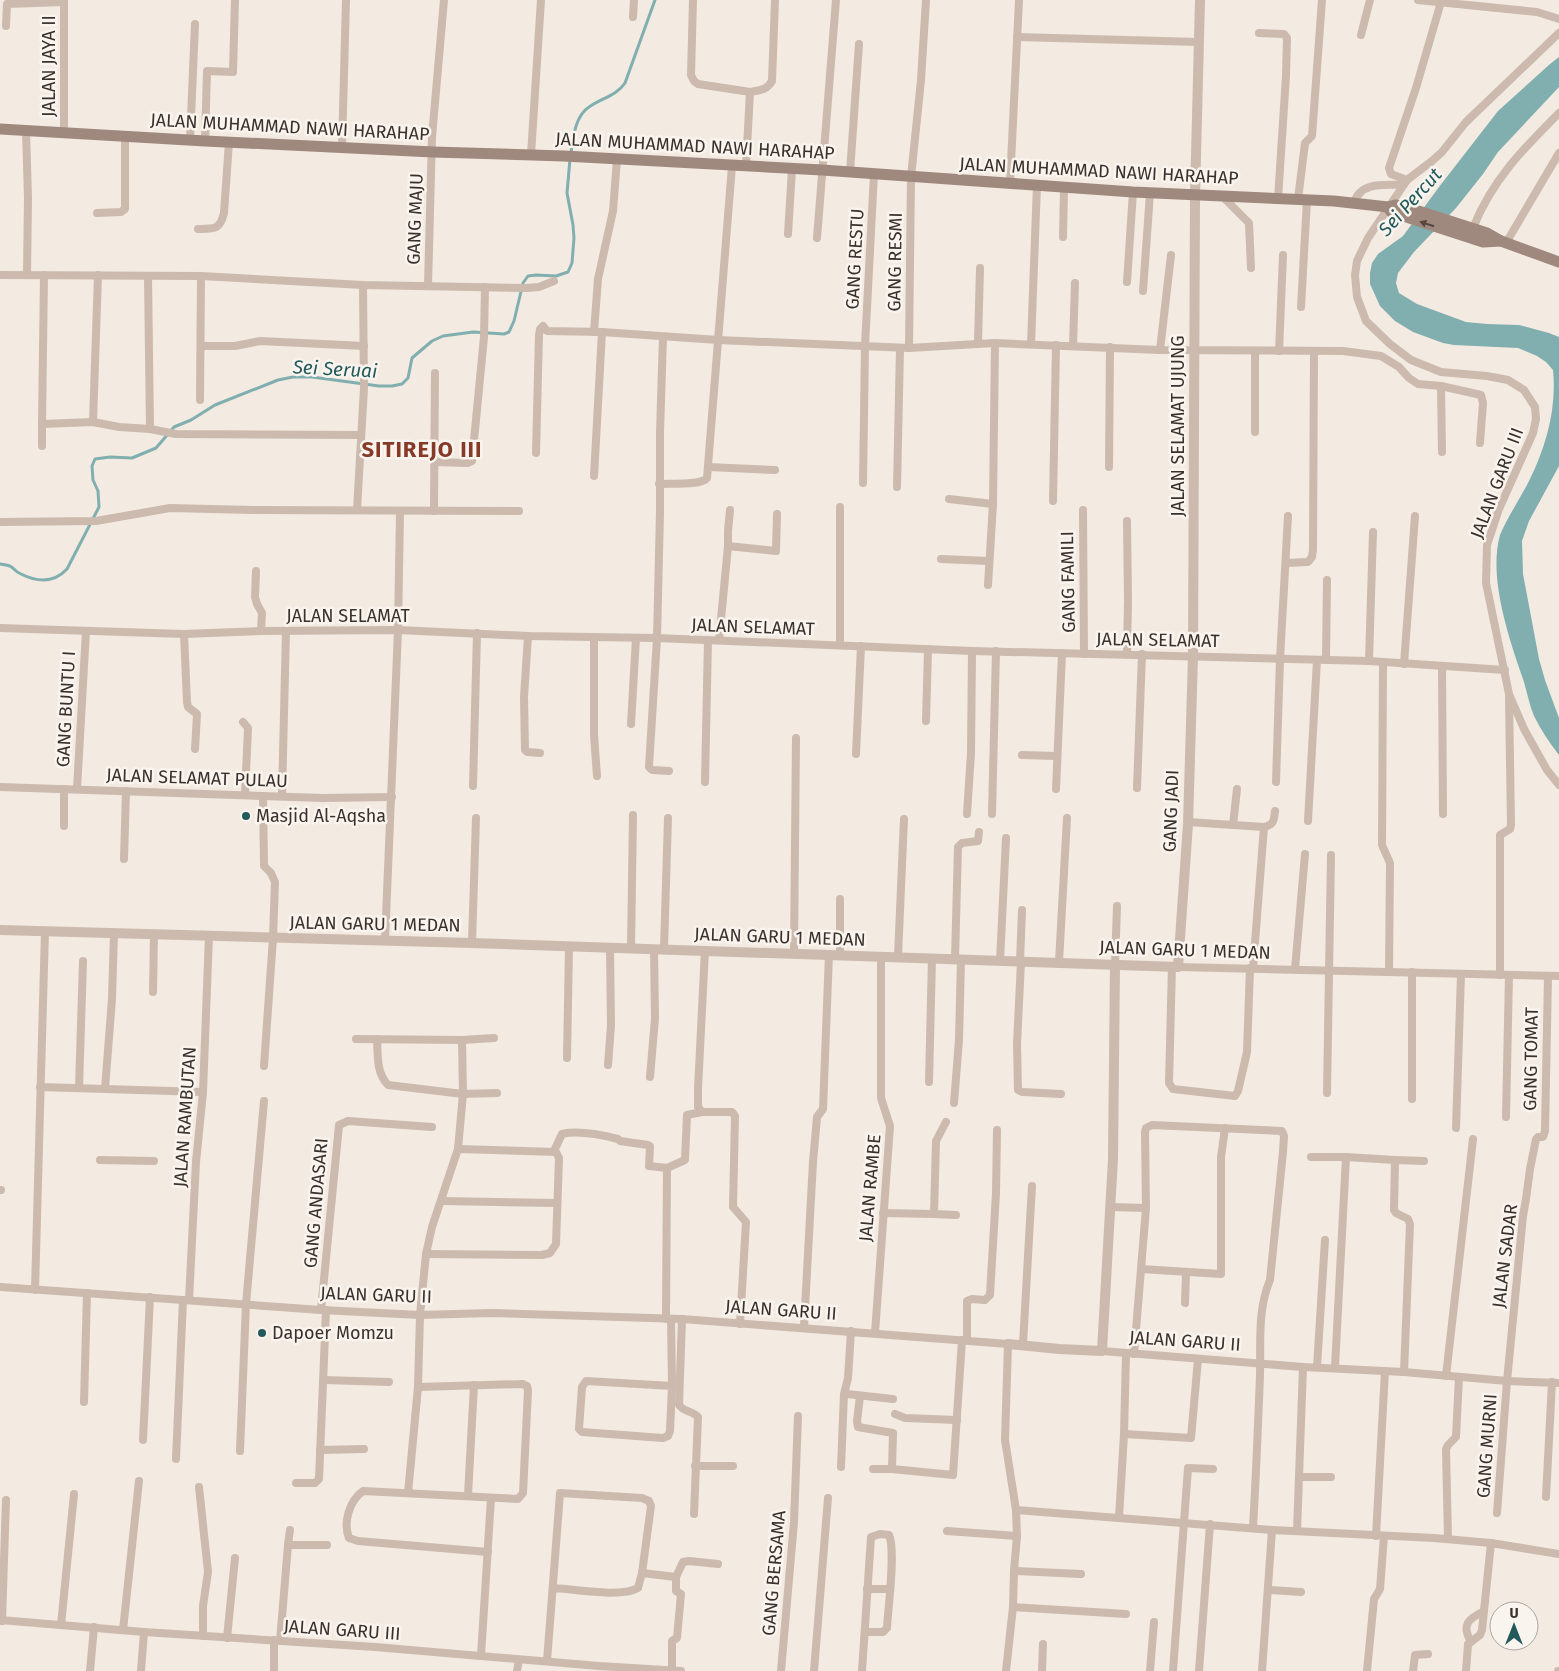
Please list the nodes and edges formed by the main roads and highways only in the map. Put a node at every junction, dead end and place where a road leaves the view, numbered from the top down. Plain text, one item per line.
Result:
1 (0, 129) edge
2 (1457, 228) junction
3 (1503, 242) junction
4 (1559, 262) edge

1 - 2 main road, JALAN MUHAMMAD NAWI HARAHAP
2 - 3 main road
2 - 3 main road
3 - 4 main road

